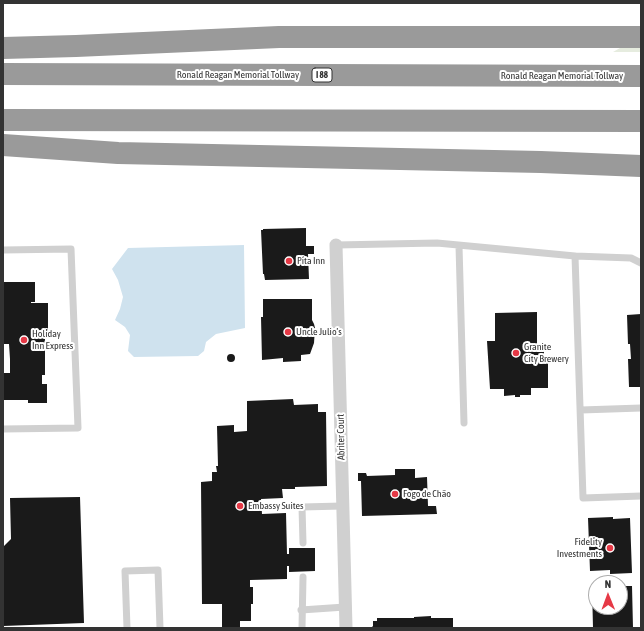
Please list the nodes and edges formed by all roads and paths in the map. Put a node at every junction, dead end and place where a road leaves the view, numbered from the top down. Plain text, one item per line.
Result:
1 (641, 37) edge
2 (3, 48) edge
3 (3, 74) edge
4 (641, 76) edge
5 (3, 120) edge
6 (641, 122) edge
7 (3, 145) edge
8 (641, 166) edge
9 (336, 245) joint
10 (459, 246) junction
11 (3, 250) edge
12 (575, 256) junction
13 (641, 263) edge
14 (641, 408) edge
15 (581, 410) junction
16 (464, 423) dead end
17 (3, 429) edge
18 (641, 496) edge
19 (342, 506) junction
20 (303, 543) dead end
21 (303, 578) dead end
22 (345, 607) junction
23 (301, 610) junction
24 (127, 628) edge
25 (160, 628) edge
26 (302, 628) edge
27 (346, 628) edge

1 - 2 highway
3 - 4 highway, Ronald Reagan Memorial Tollway / I 88
5 - 6 highway
7 - 8 highway
9 - 10 lane
9 - 19 street, Abriter Court
10 - 12 lane
10 - 16 lane
11 - 17 lane
12 - 13 lane
12 - 15 lane
14 - 15 lane
15 - 18 lane
19 - 20 lane
19 - 22 street, Abriter Court
21 - 23 lane
22 - 23 lane
22 - 27 street, Abriter Court
23 - 26 lane
24 - 25 lane

